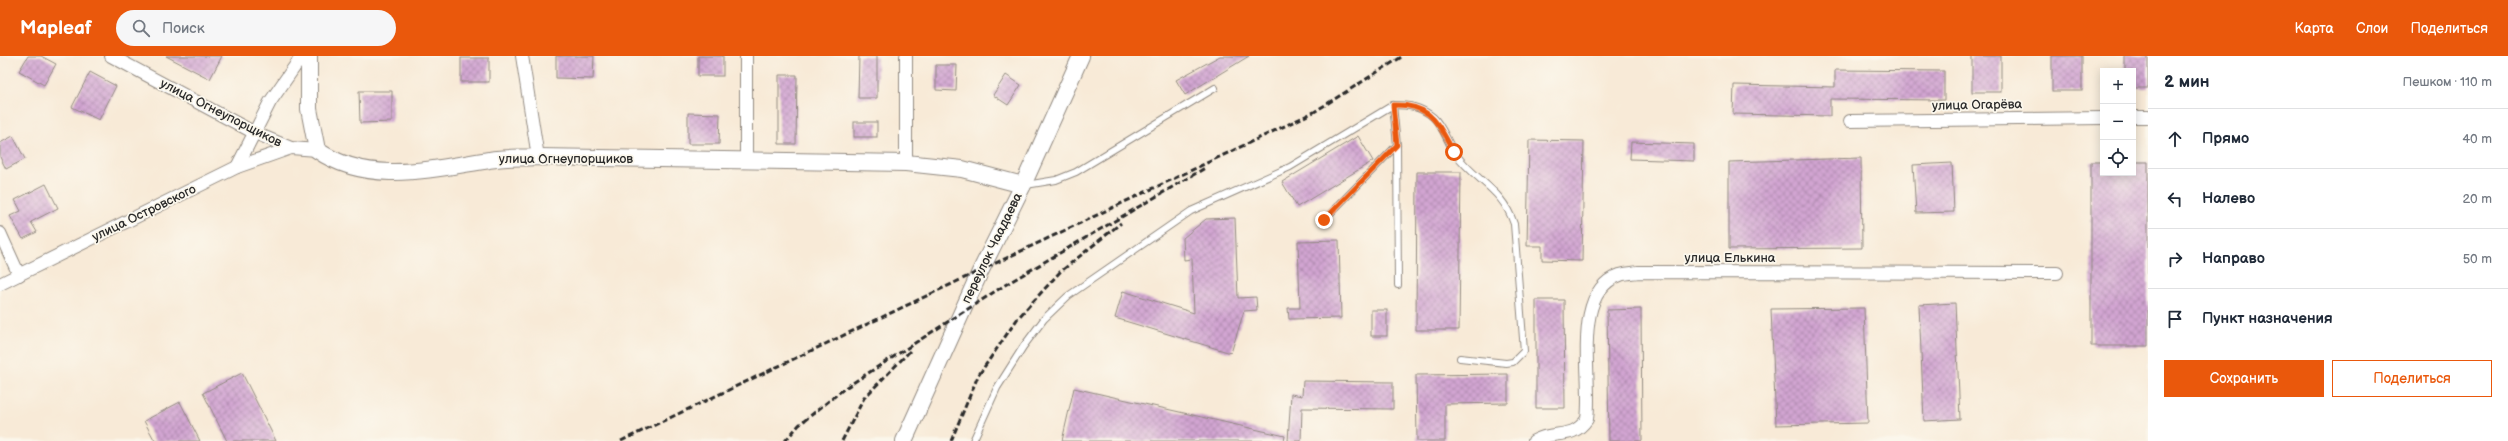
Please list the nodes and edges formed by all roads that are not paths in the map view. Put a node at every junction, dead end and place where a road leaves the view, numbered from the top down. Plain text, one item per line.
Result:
1 (111, 56) edge
2 (302, 56) edge
3 (309, 56) edge
4 (522, 56) edge
5 (746, 56) edge
6 (906, 56) edge
7 (1081, 56) edge
8 (1215, 88) dead end
9 (1393, 105) junction
10 (2136, 117) edge
11 (2148, 117) edge
12 (2100, 118) edge
13 (1850, 121) dead end
14 (255, 133) junction
15 (1397, 145) junction
16 (291, 148) junction
17 (317, 150) junction
18 (538, 157) junction
19 (746, 161) junction
20 (906, 163) junction
21 (237, 167) junction
22 (1023, 185) junction
23 (1324, 220) dead end
24 (0, 233) edge
25 (2057, 273) dead end
26 (19, 275) junction
27 (0, 284) edge
28 (1398, 285) dead end
29 (1460, 358) dead end
30 (907, 440) edge
31 (973, 441) edge
32 (1534, 441) edge

1 - 14 street, улица Огнеупорщиков
2 - 14 street
3 - 17 street
4 - 18 street
5 - 19 street
6 - 20 street
7 - 22 street, переулок Чаадаева
8 - 22 lane
9 - 15 lane
9 - 29 lane
9 - 31 lane
10 - 11 street
12 - 13 street, улица Огарёва
14 - 16 street, улица Огнеупорщиков
14 - 21 street
15 - 23 lane
15 - 28 lane
16 - 17 street, улица Огнеупорщиков
16 - 21 street, улица Островского
17 - 18 street, улица Огнеупорщиков
18 - 19 street, улица Огнеупорщиков
19 - 20 street, улица Огнеупорщиков
20 - 22 street, улица Огнеупорщиков
21 - 26 street, улица Островского
22 - 30 street, переулок Чаадаева
24 - 26 street
25 - 32 street, улица Елькина
26 - 27 street, улица Островского

